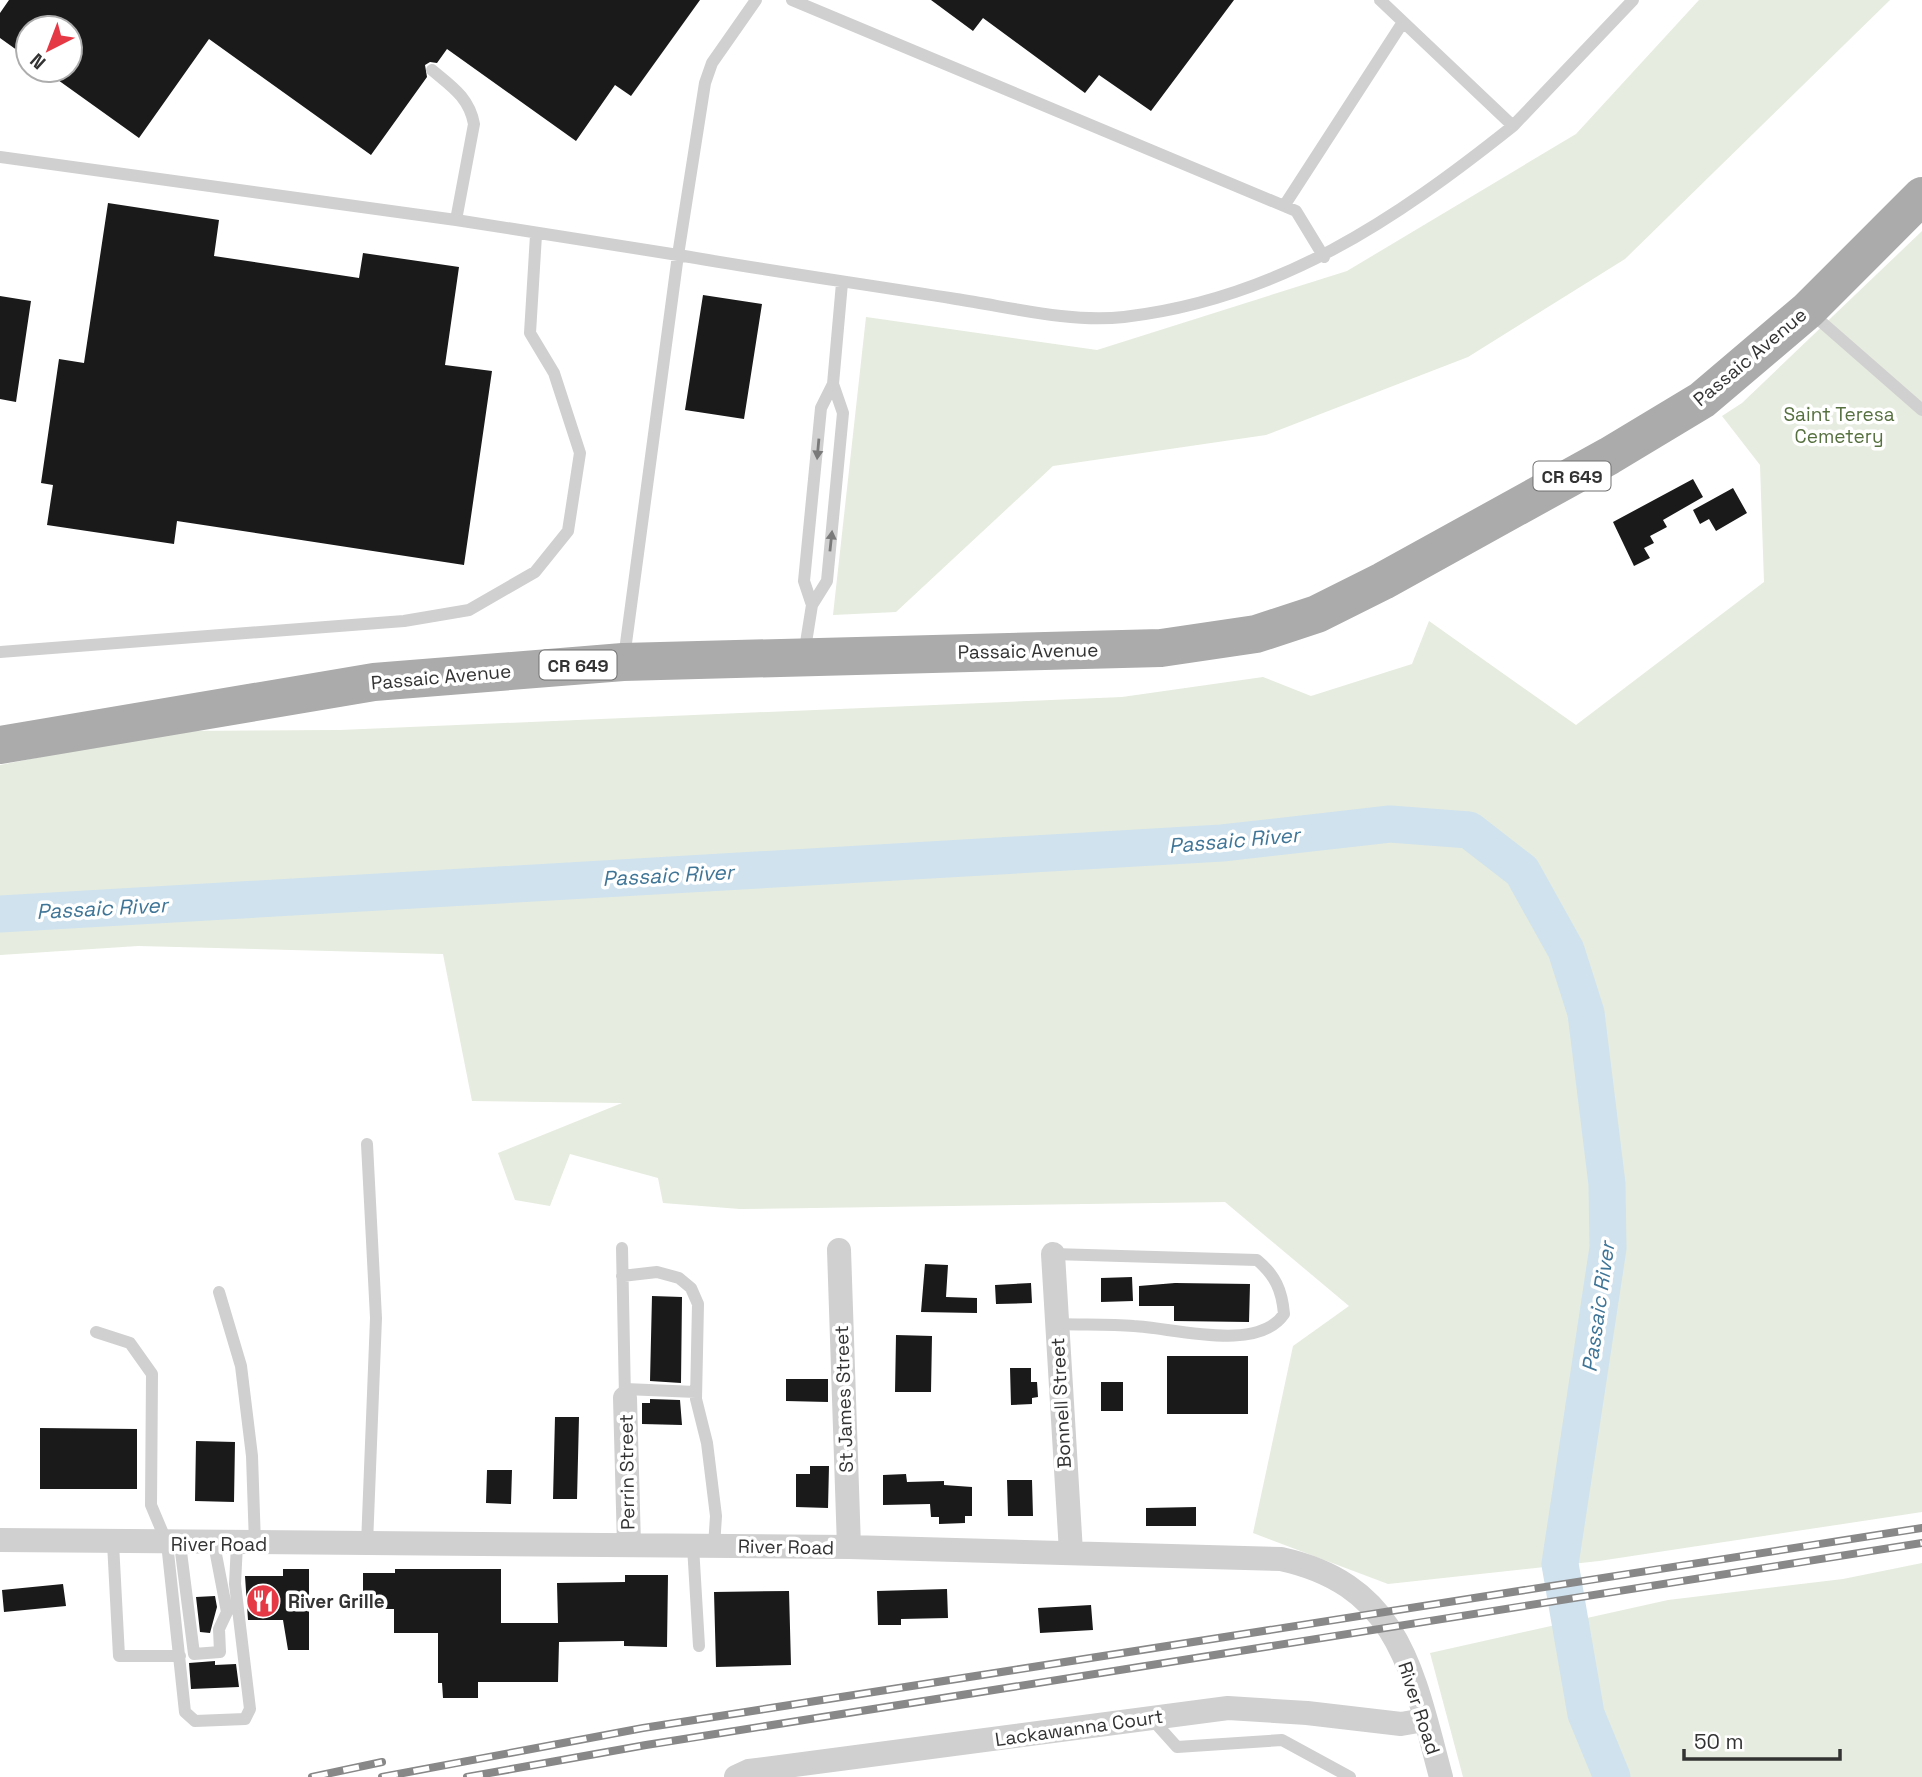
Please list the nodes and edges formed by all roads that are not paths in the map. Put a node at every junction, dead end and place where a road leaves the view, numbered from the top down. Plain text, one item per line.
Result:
1 (756, 0) edge
2 (792, 0) edge
3 (1380, 0) edge
4 (1633, 0) edge
5 (1403, 22) junction
6 (432, 71) dead end
7 (1513, 126) junction
8 (0, 157) edge
9 (1922, 196) edge
10 (1283, 206) junction
11 (456, 220) junction
12 (537, 234) junction
13 (678, 255) junction
14 (1324, 257) junction
15 (842, 283) junction
16 (1808, 310) junction
17 (833, 384) junction
18 (1922, 410) edge
19 (812, 605) junction
20 (0, 652) edge
21 (804, 655) junction
22 (623, 662) junction
23 (0, 745) edge
24 (367, 1143) dead end
25 (622, 1248) dead end
26 (839, 1250) dead end
27 (1053, 1254) joint
28 (622, 1276) junction
29 (219, 1292) dead end
30 (1057, 1324) junction
31 (96, 1332) dead end
32 (696, 1392) junction
33 (625, 1394) junction
34 (0, 1540) edge
35 (113, 1543) junction
36 (173, 1544) junction
37 (235, 1544) junction
38 (367, 1545) junction
39 (629, 1545) junction
40 (704, 1546) junction
41 (849, 1548) junction
42 (1071, 1552) junction
43 (699, 1646) dead end
44 (180, 1656) junction
45 (1151, 1718) junction
46 (1424, 1720) junction
47 (736, 1777) edge
48 (1350, 1777) edge
49 (1441, 1777) edge

1 - 13 lane
2 - 10 lane
3 - 5 lane
4 - 7 lane
5 - 7 lane
5 - 10 lane
6 - 11 lane
7 - 14 lane
8 - 11 lane
9 - 16 main road, Passaic Avenue / CR 649
10 - 14 lane
11 - 12 lane
12 - 13 lane
12 - 20 lane
13 - 15 lane
13 - 22 lane
14 - 15 lane
15 - 17 lane
16 - 18 lane
16 - 21 main road, Passaic Avenue / CR 649
17 -> 19 lane
19 -> 17 lane
19 - 21 lane
21 - 22 main road, Passaic Avenue / CR 649
22 - 23 main road, Passaic Avenue / CR 649
24 - 38 lane
25 - 28 lane
26 - 41 street, St James Street
27 - 30 street, Bonnell Street
27 - 30 lane
28 - 32 lane
28 - 33 lane
29 - 37 lane
30 - 42 street, Bonnell Street
31 - 36 lane
32 - 33 lane
32 - 40 lane
33 - 39 street, Perrin Street
34 - 35 street, River Road
35 - 36 street, River Road
35 - 44 lane
36 - 37 street, River Road
36 - 37 lane
36 - 44 lane
37 - 38 street, River Road
37 - 44 lane
38 - 39 street, River Road
39 - 40 street, River Road
40 - 41 street, River Road
40 - 43 lane
41 - 42 street, River Road
42 - 46 street, River Road
45 - 46 street, Lackawanna Court
45 - 47 street, Lackawanna Court
45 - 48 lane
46 - 49 street, River Road

